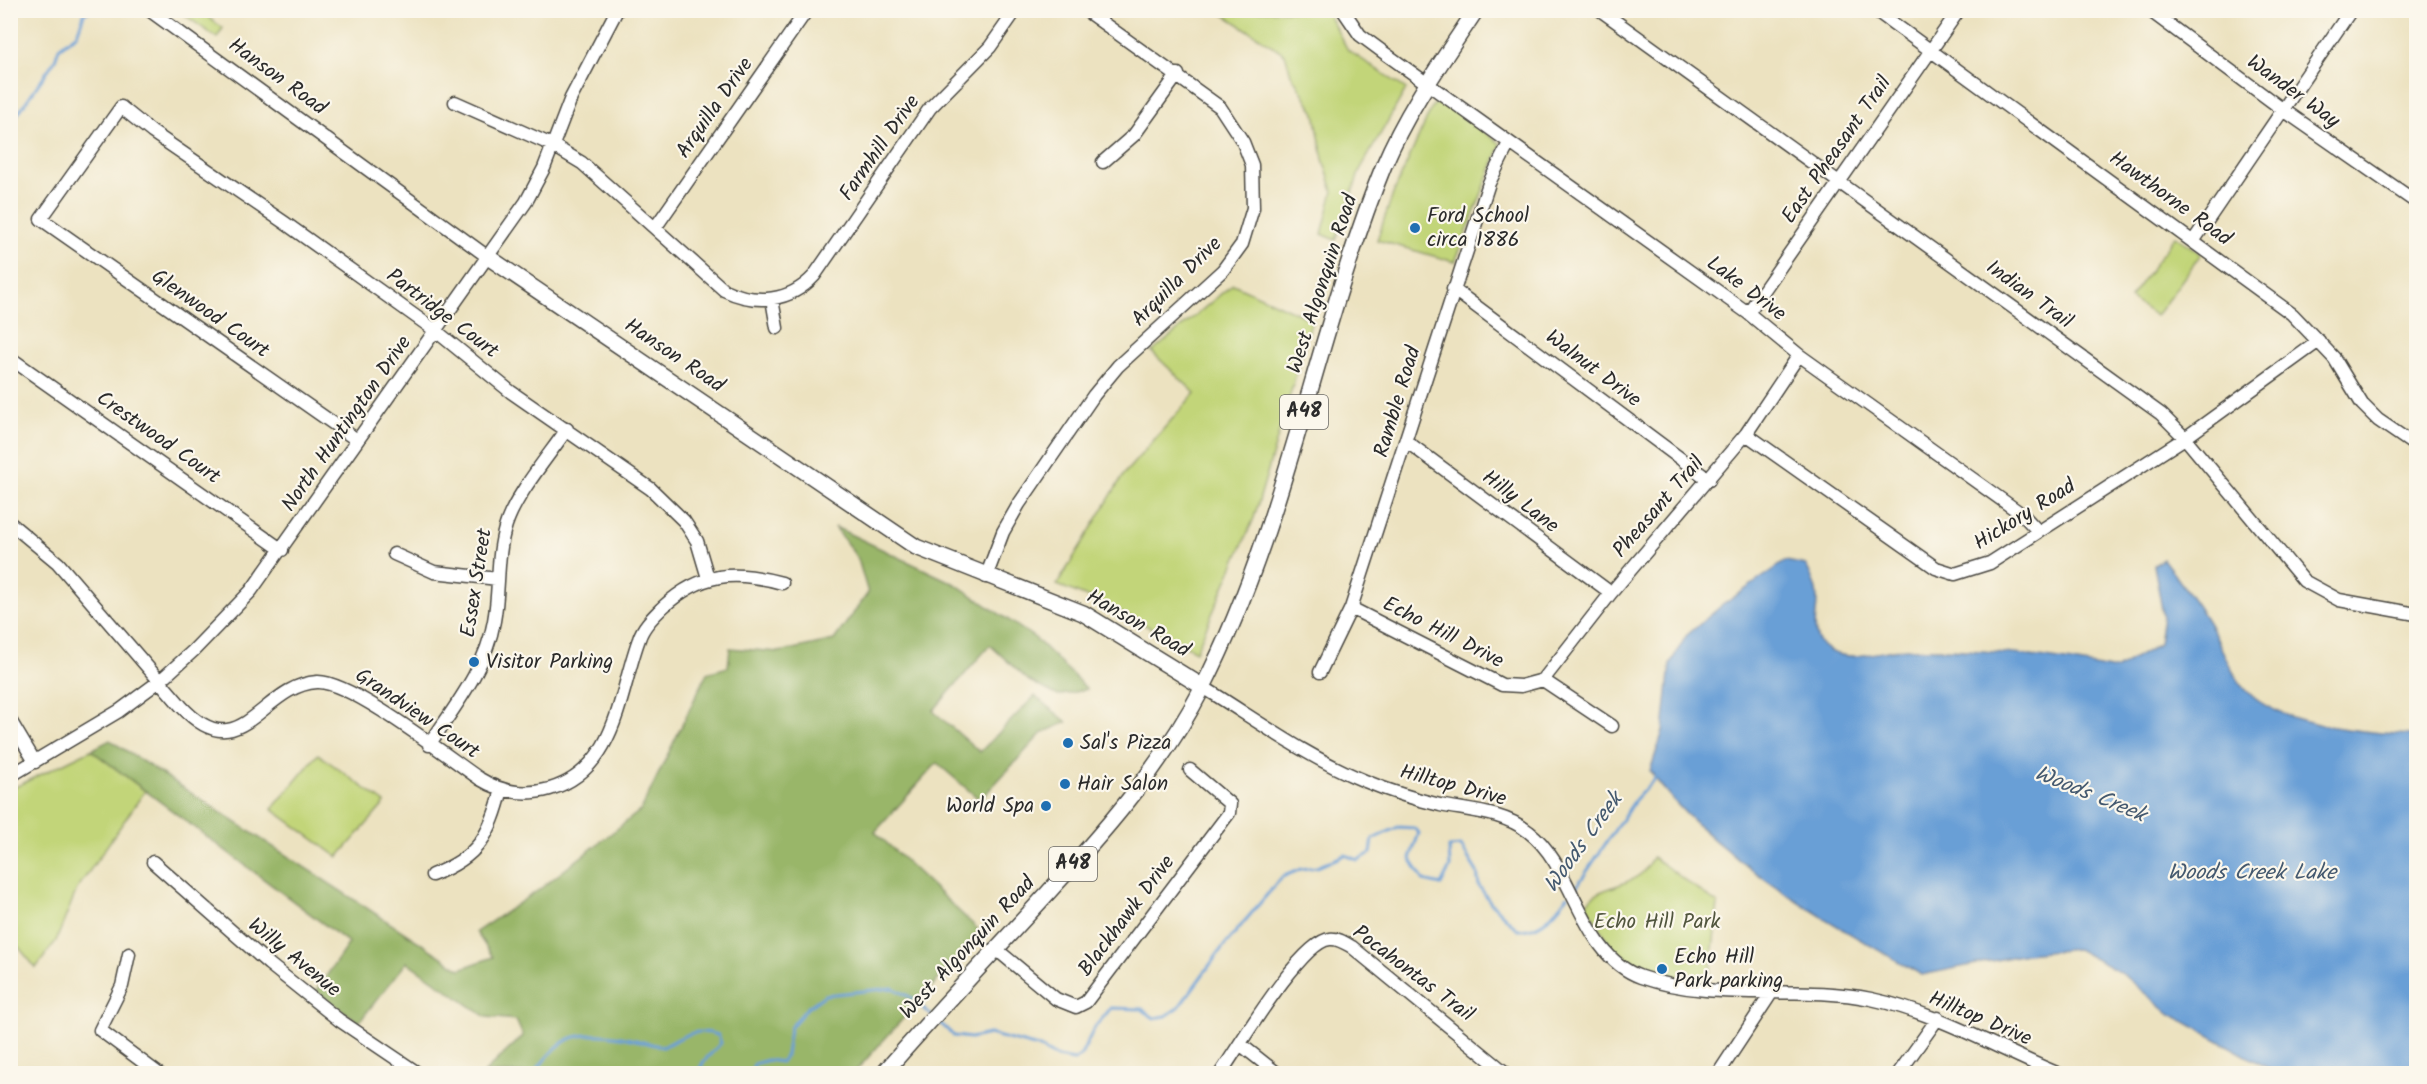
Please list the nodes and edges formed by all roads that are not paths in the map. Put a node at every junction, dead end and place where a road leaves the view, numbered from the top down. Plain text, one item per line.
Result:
1 (149, 10) edge
2 (617, 10) edge
3 (807, 10) edge
4 (1016, 10) edge
5 (1085, 10) edge
6 (1342, 10) edge
7 (1476, 10) edge
8 (1600, 10) edge
9 (1875, 10) edge
10 (1959, 10) edge
11 (2351, 10) edge
12 (2153, 12) edge
13 (1931, 51) junction
14 (1178, 74) junction
15 (1427, 84) junction
16 (455, 102) dead end
17 (2282, 109) junction
18 (1509, 143) junction
19 (552, 146) junction
20 (1103, 162) dead end
21 (1839, 182) junction
22 (2416, 202) edge
23 (40, 219) joint
24 (655, 228) junction
25 (2194, 240) junction
26 (488, 257) junction
27 (1453, 289) junction
28 (772, 299) junction
29 (1748, 313) junction
30 (777, 328) dead end
31 (436, 331) junction
32 (2319, 341) junction
33 (1799, 355) junction
34 (10, 358) edge
35 (567, 429) junction
36 (1746, 434) junction
37 (2185, 438) junction
38 (357, 440) junction
39 (1406, 441) junction
40 (2416, 446) edge
41 (1709, 480) junction
42 (10, 523) edge
43 (2037, 531) junction
44 (282, 550) junction
45 (394, 554) dead end
46 (986, 577) junction
47 (708, 578) junction
48 (498, 579) junction
49 (782, 583) dead end
50 (1611, 593) junction
51 (1351, 608) junction
52 (2416, 614) edge
53 (1320, 672) dead end
54 (161, 680) junction
55 (1543, 680) junction
56 (1203, 687) junction
57 (10, 720) edge
58 (1612, 726) dead end
59 (429, 745) junction
60 (35, 762) junction
61 (1190, 770) dead end
62 (10, 776) edge
63 (502, 789) junction
64 (153, 862) dead end
65 (432, 875) dead end
66 (996, 949) junction
67 (129, 954) dead end
68 (1772, 992) junction
69 (1938, 1018) junction
70 (1240, 1044) junction
71 (159, 1074) edge
72 (419, 1074) edge
73 (884, 1074) edge
74 (1220, 1074) edge
75 (1278, 1074) edge
76 (1507, 1074) edge
77 (1719, 1074) edge
78 (1898, 1074) edge
79 (2059, 1074) edge

1 - 26 street, Hanson Road
2 - 19 street, North Huntington Drive
3 - 24 street, Arquilla Drive
4 - 28 street, Farmhill Drive
5 - 14 street, Arquilla Drive
6 - 15 street, Lake Drive
7 - 15 main road, West Algonquin Road / A48
8 - 21 street, Indian Trail
9 - 13 street, Hawthorne Road
10 - 13 street, East Pheasant Trail
11 - 17 street
12 - 17 street, Wander Way
13 - 21 street, East Pheasant Trail
13 - 25 street, Hawthorne Road
14 - 20 street
14 - 46 street, Arquilla Drive
15 - 18 street, Lake Drive
15 - 56 main road, West Algonquin Road / A48
16 - 19 street, Farmhill Drive
17 - 22 street, Wander Way
17 - 25 street
18 - 27 street, Ramble Road
18 - 29 street, Lake Drive
19 - 24 street, Farmhill Drive
19 - 26 street, North Huntington Drive
21 - 29 street, East Pheasant Trail
21 - 37 street, Indian Trail
23 - 31 street, Partridge Court
23 - 38 street, Glenwood Court
24 - 28 street, Farmhill Drive
25 - 32 street, Hawthorne Road
26 - 31 street, North Huntington Drive
26 - 46 main road, Hanson Road
27 - 39 street, Ramble Road
27 - 41 street, Walnut Drive
28 - 30 street
29 - 33 street, Lake Drive
31 - 35 street, Partridge Court
31 - 38 street, North Huntington Drive
32 - 37 street, Hickory Road
32 - 40 street, Hawthorne Road
33 - 36 street, Pheasant Trail
33 - 43 street, Lake Drive
34 - 44 street, Crestwood Court
35 - 47 street, Partridge Court
35 - 48 street, Essex Street
36 - 41 street, Pheasant Trail
36 - 43 street, Hickory Road
37 - 43 street, Hickory Road
37 - 52 street, Indian Trail
38 - 44 street, North Huntington Drive
39 - 50 street, Hilly Lane
39 - 51 street, Ramble Road
41 - 50 street, Pheasant Trail
42 - 54 street, Grandview Court
44 - 54 street, North Huntington Drive
45 - 48 street
46 - 56 main road, Hanson Road
47 - 49 street, Grandview Court
47 - 63 street, Grandview Court
48 - 59 street, Essex Street
50 - 55 street, Pheasant Trail
51 - 53 street, Ramble Road
51 - 55 street, Echo Hill Drive
54 - 59 street, Grandview Court
54 - 60 street, North Huntington Drive
55 - 58 street
56 - 66 main road, West Algonquin Road / A48
56 - 68 street, Hilltop Drive
57 - 60 street
59 - 63 street, Grandview Court
60 - 62 street, North Huntington Drive
61 - 66 street, Blackhawk Drive
63 - 65 street
64 - 72 street, Willy Avenue
66 - 73 main road, West Algonquin Road / A48
67 - 71 street
68 - 69 street, Hilltop Drive
68 - 77 street
69 - 78 street
69 - 79 street, Hilltop Drive
70 - 74 street, Pocahontas Trail
70 - 75 street
70 - 76 street, Pocahontas Trail

